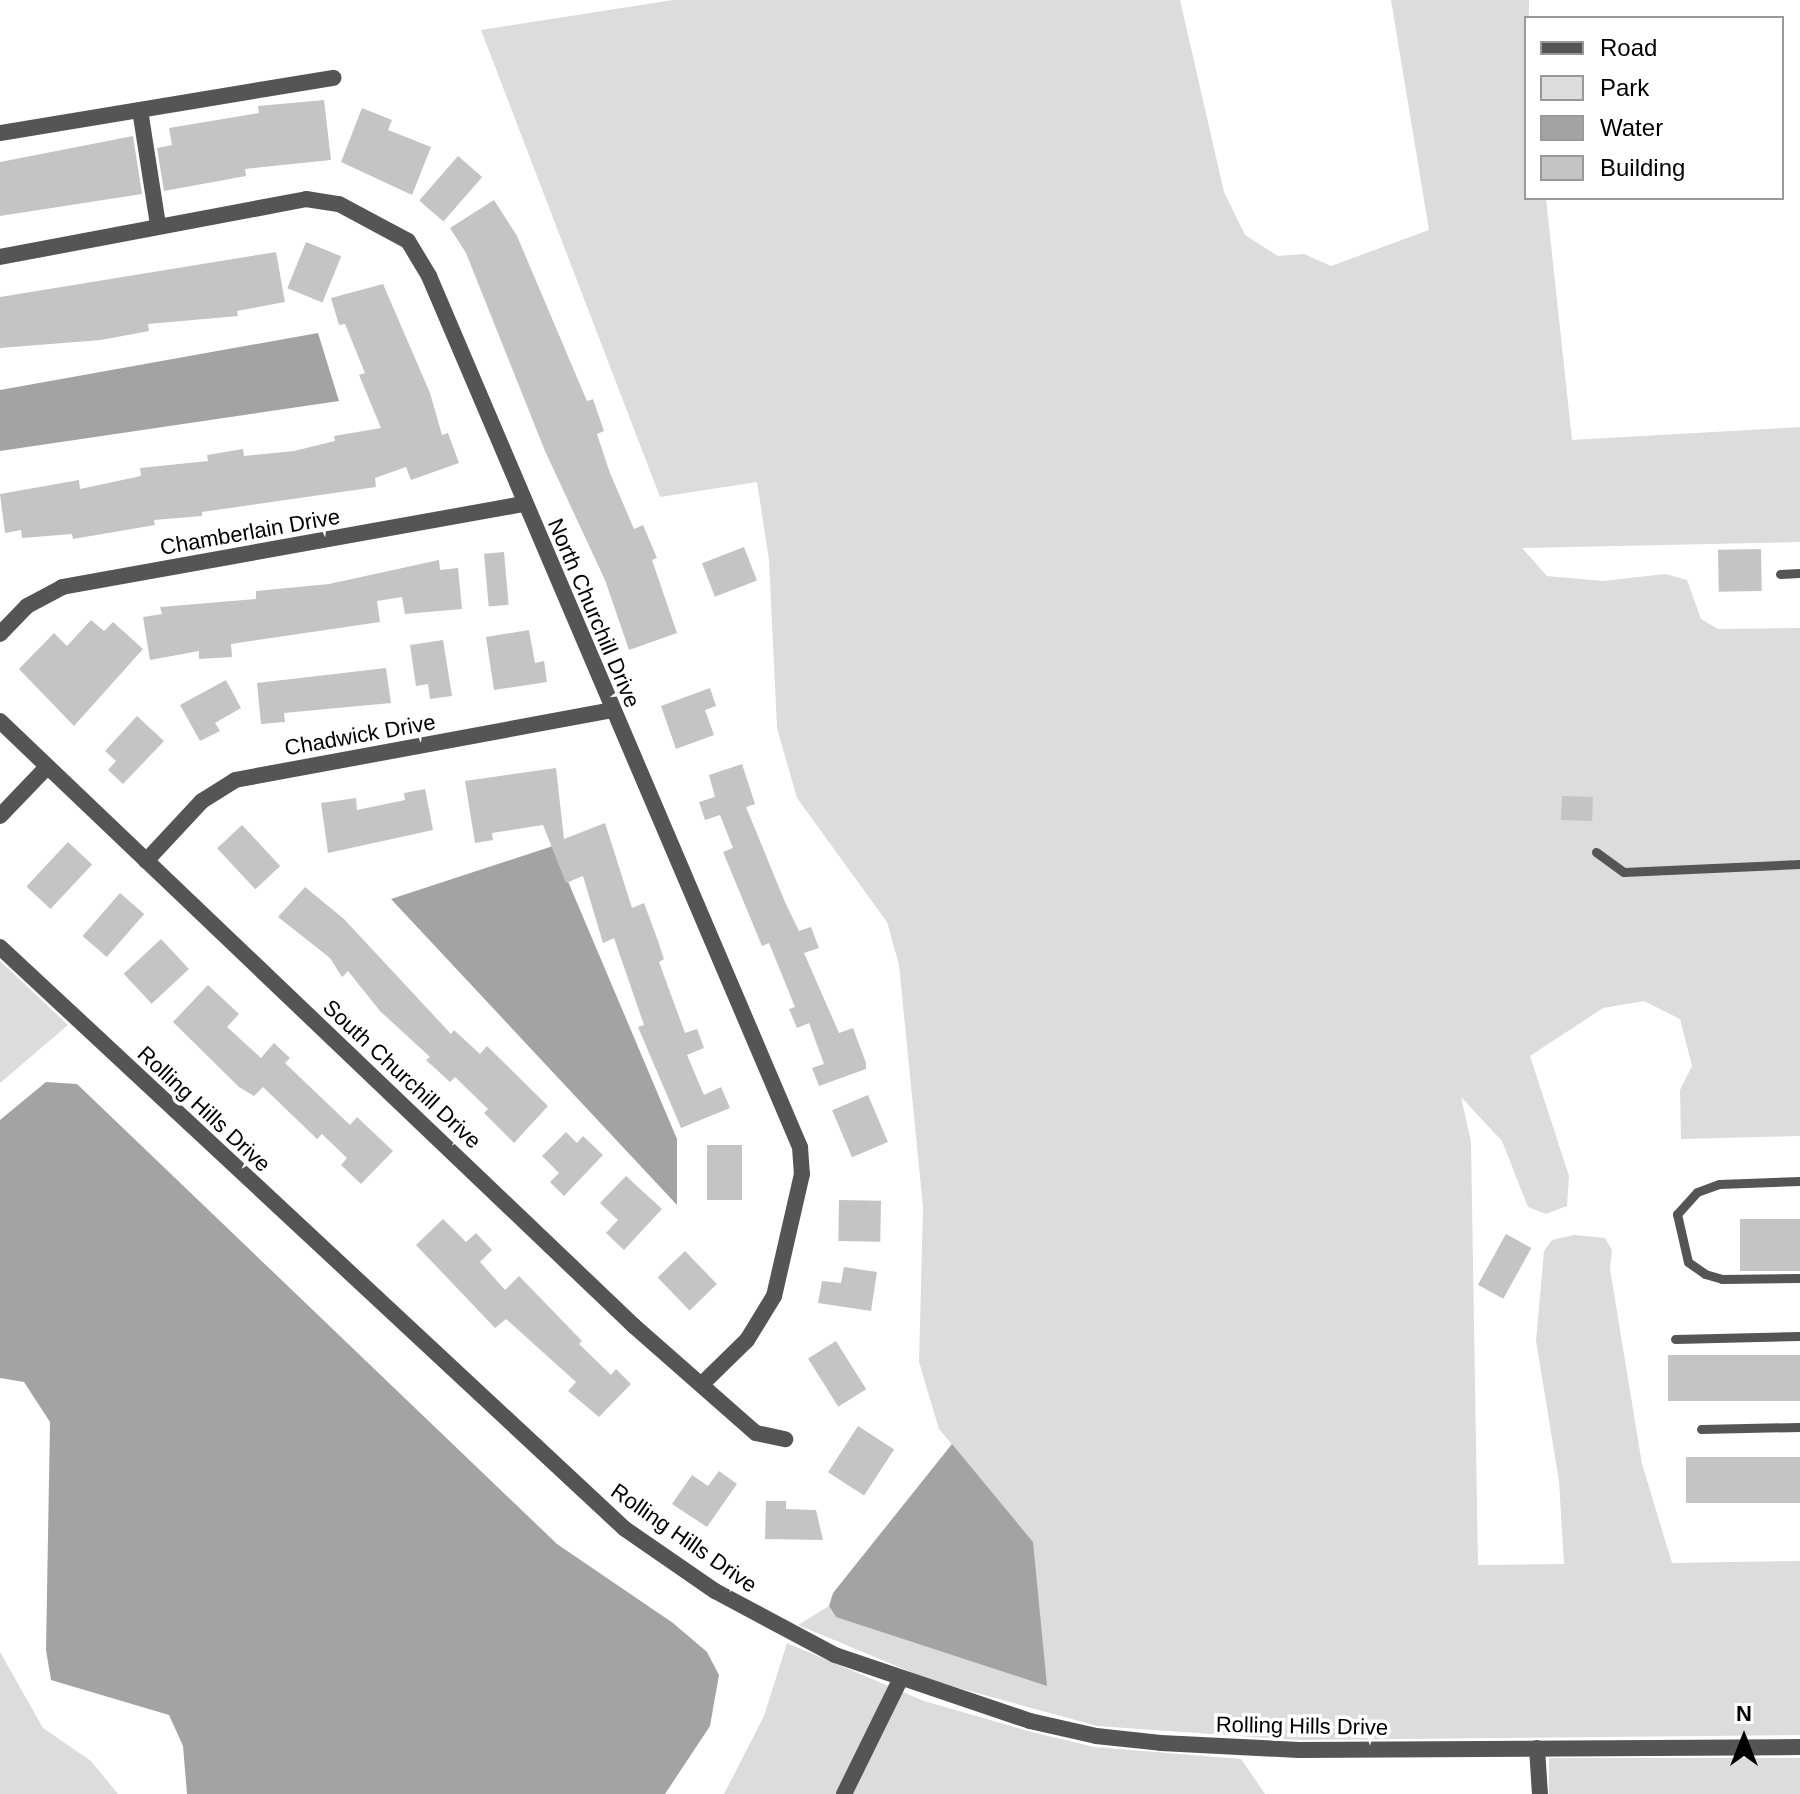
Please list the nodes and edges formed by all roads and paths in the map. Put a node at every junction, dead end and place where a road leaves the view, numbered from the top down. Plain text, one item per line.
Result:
1 (333, 78) dead end
2 (140, 110) junction
3 (0, 133) edge
4 (158, 225) junction
5 (0, 257) edge
6 (523, 504) junction
7 (1800, 573) edge
8 (1780, 574) dead end
9 (0, 634) edge
10 (611, 710) junction
11 (0, 721) edge
12 (46, 768) junction
13 (0, 816) edge
14 (1596, 852) dead end
15 (146, 861) junction
16 (1800, 864) edge
17 (0, 947) edge
18 (1800, 1181) edge
19 (1800, 1278) edge
20 (1800, 1336) edge
21 (1675, 1339) dead end
22 (702, 1384) junction
23 (1800, 1427) edge
24 (1701, 1429) dead end
25 (785, 1439) dead end
26 (900, 1680) junction
27 (1800, 1747) edge
28 (1537, 1748) junction
29 (844, 1794) edge
30 (1540, 1794) edge

1 - 2 street
2 - 3 street
2 - 4 street
4 - 5 street, North Churchill Drive
4 - 6 street, North Churchill Drive
6 - 9 street, Chamberlain Drive
6 - 10 street, North Churchill Drive
7 - 8 lane
10 - 15 street, Chadwick Drive
10 - 22 street, North Churchill Drive
11 - 12 street, South Churchill Drive
12 - 13 street
12 - 15 street, South Churchill Drive
14 - 16 lane
15 - 22 street, South Churchill Drive
17 - 26 street, Rolling Hills Drive
18 - 19 lane
20 - 21 lane
22 - 25 street, South Churchill Drive
23 - 24 lane
26 - 28 street, Rolling Hills Drive
26 - 29 street
27 - 28 street, Rolling Hills Drive
28 - 30 street

